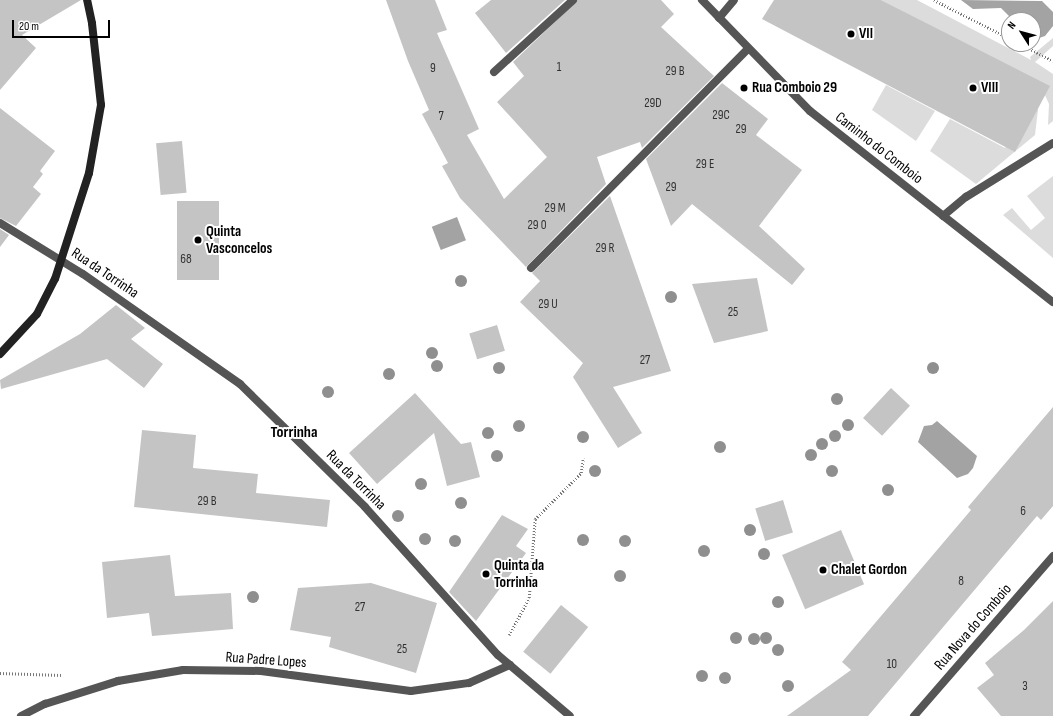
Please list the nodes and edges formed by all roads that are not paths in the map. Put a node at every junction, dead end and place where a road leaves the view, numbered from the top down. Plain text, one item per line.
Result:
1 (87, 0) edge
2 (573, 0) edge
3 (702, 0) edge
4 (734, 0) edge
5 (719, 18) junction
6 (748, 49) junction
7 (494, 72) dead end
8 (1053, 143) edge
9 (943, 216) junction
10 (0, 223) edge
11 (63, 261) junction
12 (531, 268) dead end
13 (1053, 302) edge
14 (0, 354) edge
15 (1053, 556) edge
16 (510, 665) junction
17 (21, 716) edge
18 (570, 716) edge
19 (914, 716) edge

1 - 11 street
2 - 7 street
3 - 5 street, Caminho do Comboio
4 - 5 street
5 - 6 street, Caminho do Comboio
6 - 9 street, Caminho do Comboio
6 - 12 street
8 - 9 street
9 - 13 street, Caminho do Comboio
10 - 11 street, Rua da Torrinha
11 - 14 street
11 - 16 street, Rua da Torrinha
15 - 19 street, Rua Nova do Comboio
16 - 17 street, Rua Padre Lopes
16 - 18 street, Rua da Torrinha

